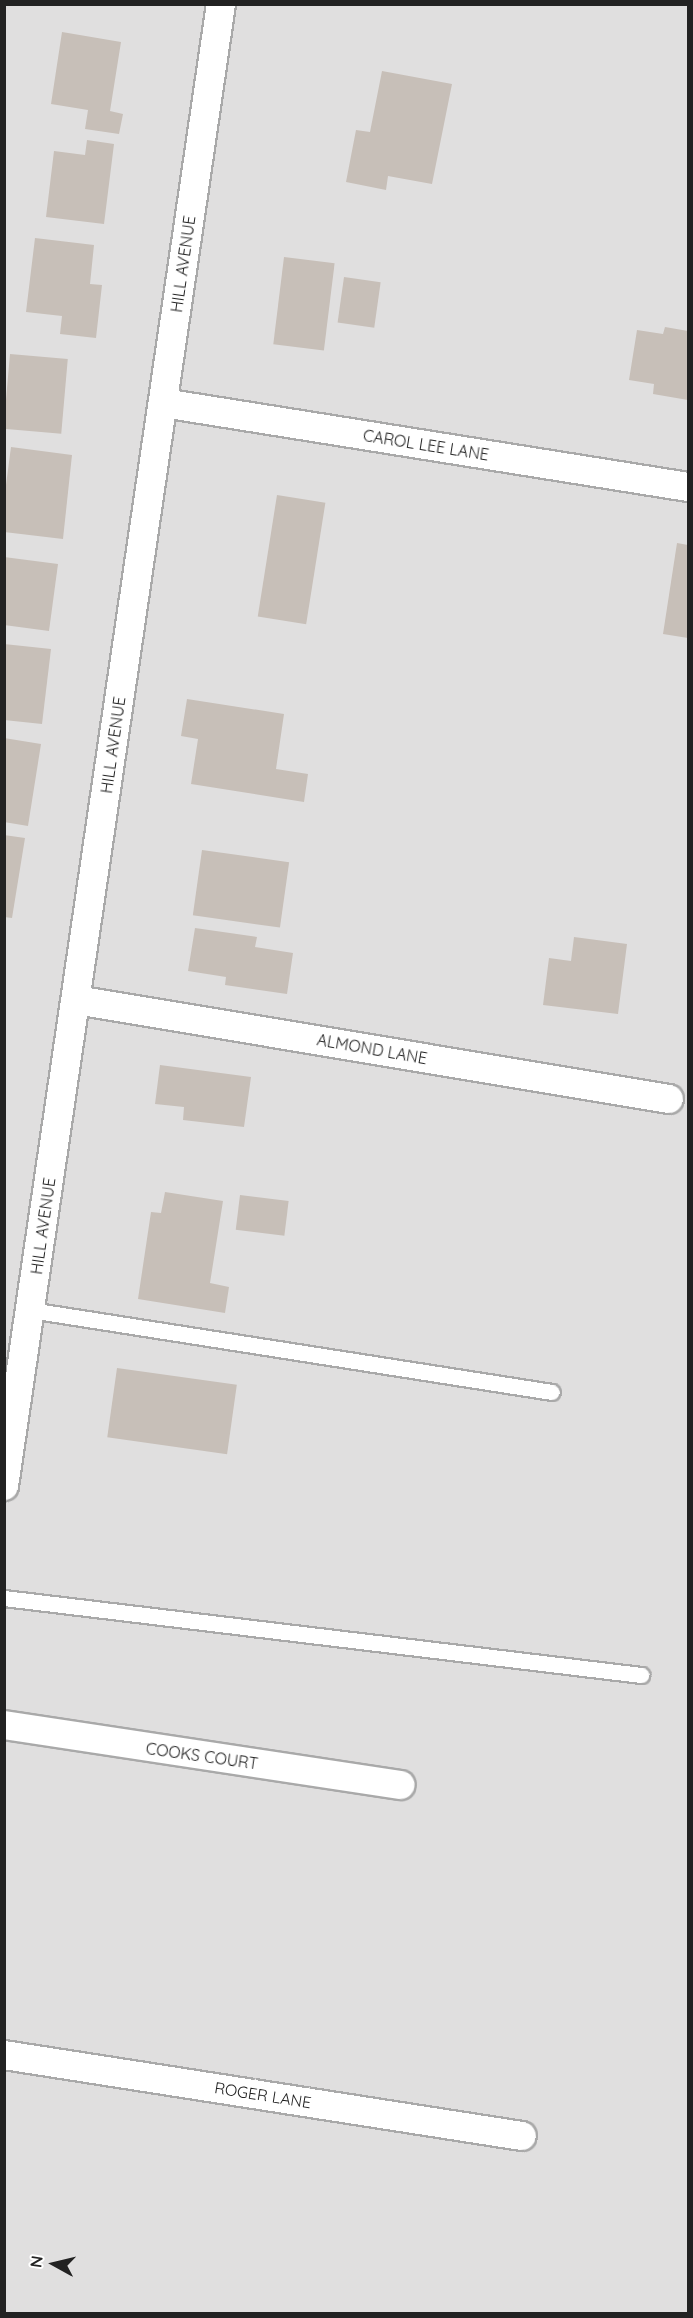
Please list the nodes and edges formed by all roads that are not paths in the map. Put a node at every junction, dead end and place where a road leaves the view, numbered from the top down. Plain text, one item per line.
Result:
1 (221, 4) edge
2 (163, 403) junction
3 (688, 487) edge
4 (76, 1000) junction
5 (669, 1099) dead end
6 (21, 1326) edge
7 (552, 1392) dead end
8 (4, 1486) edge
9 (4, 1598) edge
10 (641, 1675) dead end
11 (4, 1725) edge
12 (400, 1785) dead end
13 (4, 2055) edge
14 (522, 2136) dead end

1 - 2 street, HILL AVENUE
2 - 3 street, CAROL LEE LANE
2 - 4 street, HILL AVENUE
4 - 5 street, ALMOND LANE
4 - 6 street, HILL AVENUE
6 - 7 lane
6 - 8 street, HILL AVENUE
9 - 10 lane
11 - 12 street, COOKS COURT
13 - 14 street, ROGER LANE

